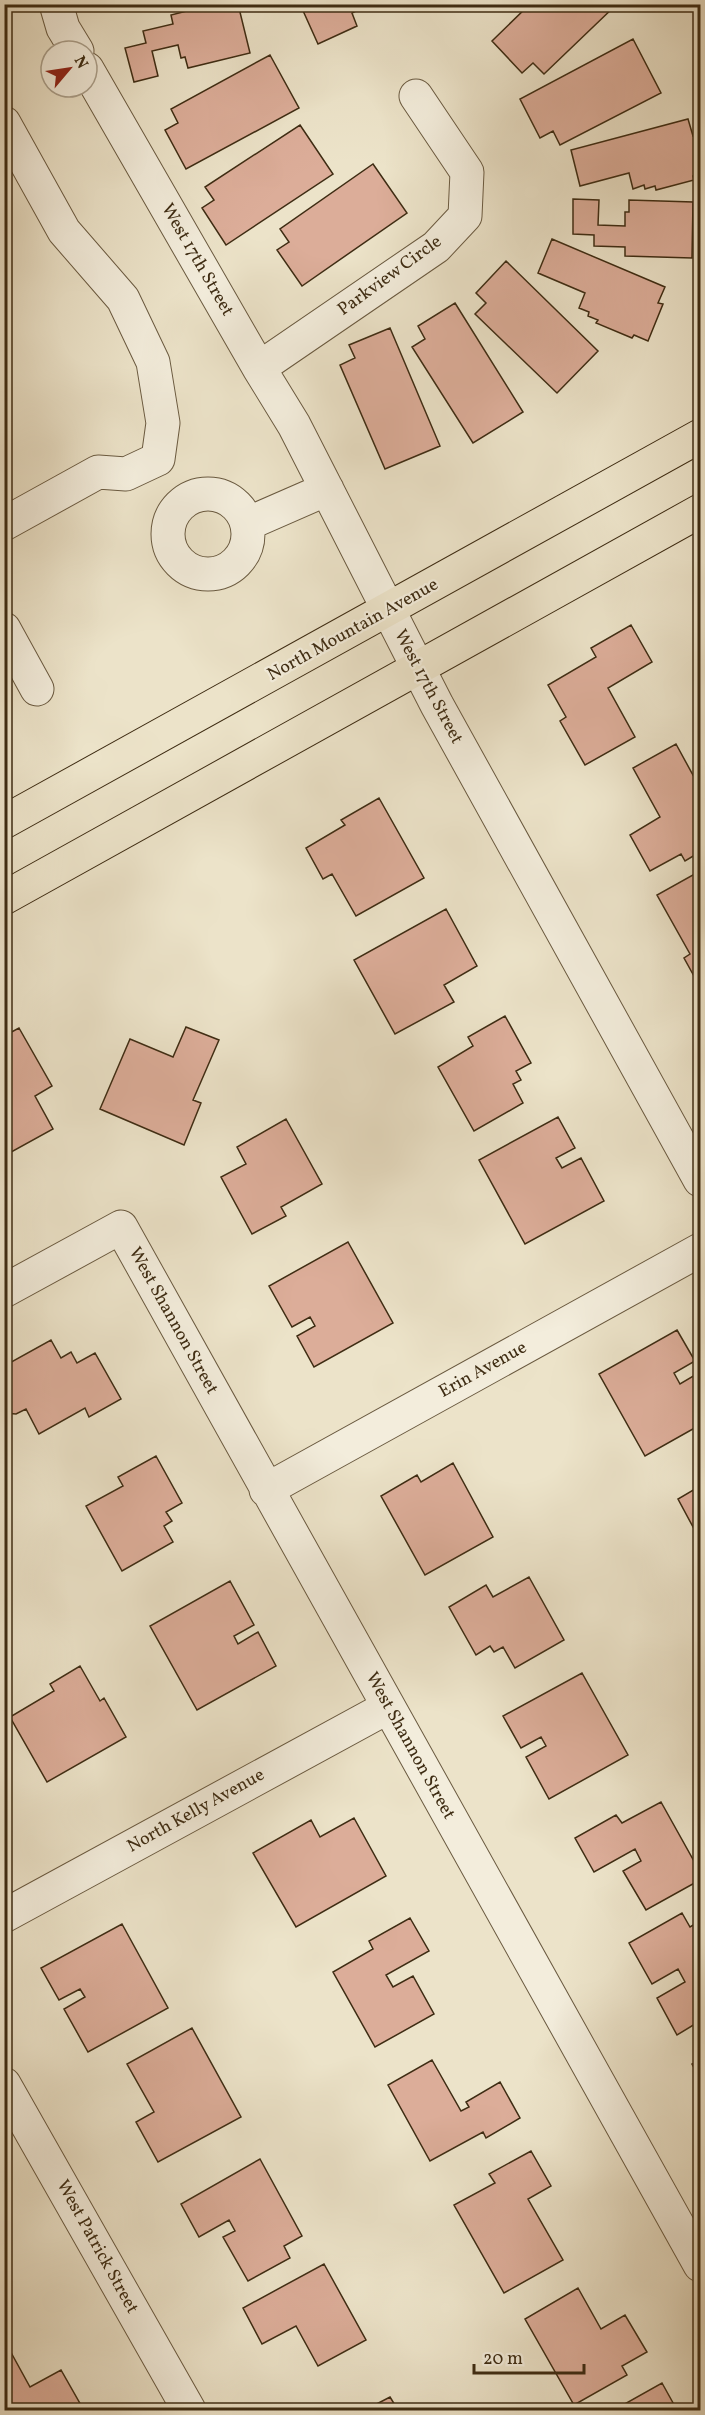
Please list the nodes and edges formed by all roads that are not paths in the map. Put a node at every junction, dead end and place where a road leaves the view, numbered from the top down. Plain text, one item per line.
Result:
1 (56, 4) edge
2 (69, 39) edge
3 (99, 90) edge
4 (416, 96) dead end
5 (4, 123) edge
6 (258, 368) junction
7 (700, 436) edge
8 (158, 459) junction
9 (327, 489) junction
10 (186, 500) junction
11 (700, 512) edge
12 (4, 524) edge
13 (247, 525) junction
14 (388, 612) junction
15 (4, 629) edge
16 (419, 669) junction
17 (37, 689) dead end
18 (4, 822) edge
19 (4, 898) edge
20 (700, 1180) edge
21 (700, 1250) edge
22 (4, 1291) edge
23 (266, 1490) junction
24 (388, 1707) junction
25 (4, 1916) edge
26 (4, 2084) edge
27 (700, 2265) edge
28 (189, 2410) edge

1 - 2 street
3 - 6 street, West 17th Street
4 - 6 street, Parkview Circle
5 - 8 street
6 - 9 street, West 17th Street
7 - 14 main road, North Mountain Avenue
8 - 10 street
8 - 12 street
9 - 13 street
9 - 14 street, West 17th Street
10 - 13 street
10 - 13 street
11 - 16 main road
14 - 16 street, West 17th Street
14 - 18 main road, North Mountain Avenue
15 - 17 street
16 - 19 main road
16 - 20 street, West 17th Street
21 - 23 street, Erin Avenue
22 - 23 street, West Shannon Street
23 - 24 street, West Shannon Street
24 - 25 street, North Kelly Avenue
24 - 27 street, West Shannon Street
26 - 28 street, West Patrick Street

